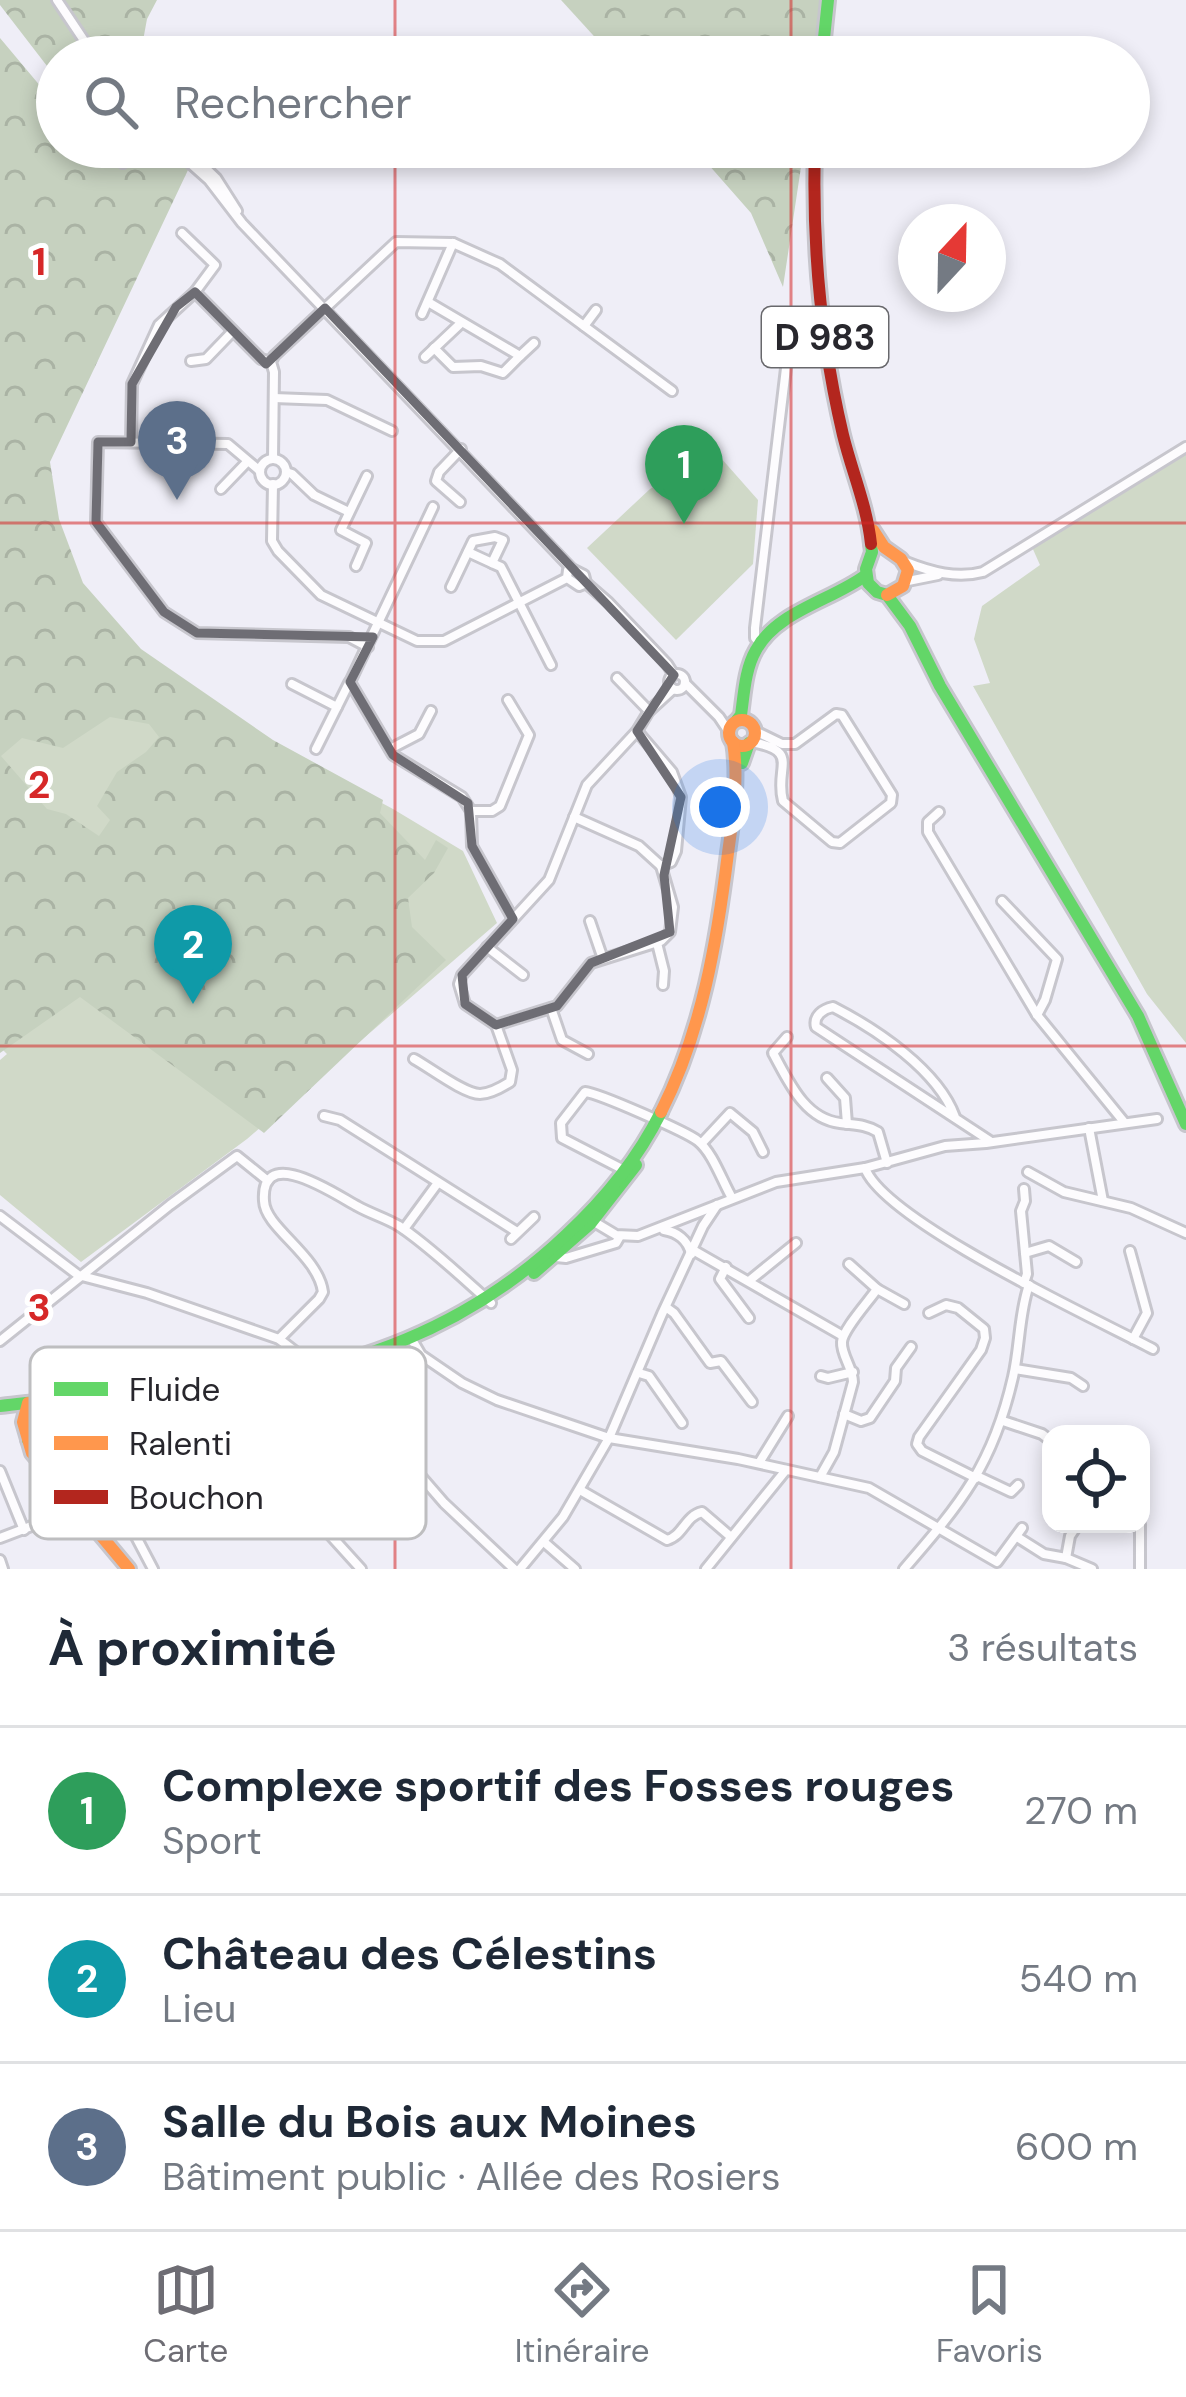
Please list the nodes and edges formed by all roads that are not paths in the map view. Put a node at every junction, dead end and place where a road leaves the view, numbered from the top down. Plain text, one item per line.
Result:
1 (57, 0) edge
2 (828, 0) edge
3 (81, 36) edge
4 (824, 36) edge
5 (201, 168) edge
6 (814, 168) edge
7 (182, 232) dead end
8 (453, 243) junction
9 (195, 292) junction
10 (428, 302) junction
11 (325, 308) junction
12 (596, 310) dead end
13 (422, 314) dead end
14 (792, 318) dead end
15 (461, 323) junction
16 (584, 326) junction
17 (233, 331) junction
18 (534, 343) dead end
19 (434, 348) junction
20 (520, 356) junction
21 (425, 357) dead end
22 (191, 361) dead end
23 (271, 362) junction
24 (672, 391) dead end
25 (274, 398) junction
26 (392, 431) dead end
27 (131, 442) junction
28 (1186, 447) edge
29 (460, 449) junction
30 (273, 459) junction
31 (247, 462) junction
32 (260, 472) junction
33 (286, 472) junction
34 (367, 476) dead end
35 (273, 484) junction
36 (220, 489) dead end
37 (460, 502) dead end
38 (434, 507) dead end
39 (350, 512) junction
40 (869, 522) junction
41 (469, 552) junction
42 (888, 552) junction
43 (872, 558) junction
44 (904, 562) junction
45 (492, 563) junction
46 (356, 566) dead end
47 (570, 573) junction
48 (945, 574) junction
49 (866, 575) junction
50 (906, 584) junction
51 (452, 587) dead end
52 (880, 592) junction
53 (839, 596) junction
54 (518, 602) junction
55 (378, 623) junction
56 (910, 626) junction
57 (760, 643) junction
58 (368, 647) junction
59 (551, 665) dead end
60 (674, 675) junction
61 (616, 678) dead end
62 (350, 682) junction
63 (686, 683) junction
64 (292, 684) dead end
65 (673, 689) junction
66 (508, 700) dead end
67 (337, 707) junction
68 (431, 711) dead end
69 (649, 712) junction
70 (637, 731) junction
71 (742, 732) junction
72 (316, 749) dead end
73 (390, 749) junction
74 (471, 811) junction
75 (939, 812) dead end
76 (574, 818) junction
77 (661, 866) junction
78 (1002, 901) dead end
79 (513, 919) junction
80 (590, 921) dead end
81 (657, 943) junction
82 (487, 947) junction
83 (603, 958) junction
84 (523, 975) dead end
85 (663, 985) dead end
86 (551, 1008) junction
87 (1036, 1016) junction
88 (496, 1024) junction
89 (787, 1037) dead end
90 (588, 1054) dead end
91 (414, 1059) dead end
92 (827, 1078) dead end
93 (324, 1116) dead end
94 (955, 1117) junction
95 (1157, 1119) dead end
96 (658, 1122) junction
97 (1125, 1123) junction
98 (847, 1124) junction
99 (1186, 1124) edge
100 (1089, 1128) junction
101 (992, 1142) junction
102 (702, 1143) junction
103 (763, 1152) dead end
104 (886, 1163) junction
105 (866, 1168) junction
106 (624, 1170) junction
107 (1028, 1172) dead end
108 (268, 1182) junction
109 (437, 1184) junction
110 (1024, 1189) dead end
111 (732, 1198) junction
112 (1103, 1201) junction
113 (717, 1204) junction
114 (0, 1216) edge
115 (534, 1217) dead end
116 (590, 1218) junction
117 (687, 1218) junction
118 (703, 1226) junction
119 (404, 1229) junction
120 (657, 1229) junction
121 (1186, 1233) edge
122 (620, 1236) junction
123 (796, 1243) dead end
124 (690, 1245) junction
125 (1130, 1252) dead end
126 (1025, 1253) junction
127 (561, 1257) junction
128 (1076, 1262) dead end
129 (849, 1264) dead end
130 (726, 1267) junction
131 (81, 1276) junction
132 (749, 1280) junction
133 (1026, 1284) junction
134 (878, 1289) junction
135 (489, 1301) junction
136 (904, 1304) dead end
137 (667, 1308) junction
138 (929, 1313) dead end
139 (749, 1318) dead end
140 (843, 1336) junction
141 (412, 1339) junction
142 (1133, 1339) junction
143 (279, 1340) junction
144 (0, 1341) edge
145 (288, 1347) edge
146 (388, 1347) edge
147 (416, 1347) edge
148 (911, 1347) dead end
149 (1153, 1349) dead end
150 (426, 1358) edge
151 (1015, 1369) junction
152 (853, 1372) junction
153 (639, 1373) junction
154 (821, 1376) dead end
155 (1083, 1386) dead end
156 (752, 1402) dead end
157 (28, 1403) joint
158 (0, 1406) edge
159 (844, 1414) junction
160 (788, 1416) dead end
161 (1003, 1420) junction
162 (28, 1422) junction
163 (682, 1423) dead end
164 (1042, 1434) edge
165 (609, 1438) junction
166 (30, 1447) edge
167 (759, 1463) junction
168 (786, 1470) junction
169 (0, 1472) edge
170 (820, 1477) junction
171 (976, 1477) junction
172 (426, 1483) edge
173 (1018, 1486) dead end
174 (580, 1490) junction
175 (30, 1528) edge
176 (940, 1528) junction
177 (24, 1530) junction
178 (1072, 1533) edge
179 (1140, 1533) edge
180 (731, 1537) junction
181 (0, 1538) edge
182 (104, 1539) edge
183 (138, 1539) edge
184 (334, 1539) edge
185 (544, 1542) junction
186 (1066, 1558) junction
187 (0, 1560) edge
188 (127, 1567) edge
189 (3, 1569) edge
190 (153, 1569) edge
191 (361, 1569) edge
192 (517, 1569) edge
193 (574, 1569) edge
194 (706, 1569) edge
195 (904, 1569) edge
196 (1092, 1569) edge
197 (1140, 1569) edge

1 - 3 street
2 - 4 main road
5 - 11 street
6 - 40 main road, D 983
7 - 9 street
8 - 10 street
8 - 11 street
8 - 16 street
9 - 17 street
9 - 27 street
10 - 13 street
10 - 15 street
11 - 23 street
11 - 29 street
12 - 16 street
14 - 57 street
15 - 19 street
15 - 20 street
16 - 24 street
17 - 22 street
17 - 23 street
18 - 20 street
19 - 20 street
19 - 21 street
23 - 25 street
25 - 26 street
25 - 30 street
27 - 31 street
27 - 58 street
28 - 48 street
29 - 37 street
29 - 47 street
30 - 32 street
30 - 33 street
31 - 32 street
31 - 36 street
32 - 35 street
33 - 35 street
33 - 39 street
34 - 39 street
35 - 55 street
38 - 55 street
39 - 46 street
40 - 42 main road, D 983
40 - 43 main road, D 983
41 - 45 street
41 - 45 street
41 - 51 street
42 - 43 main road
42 - 44 main road
43 - 49 main road
44 - 48 street
44 - 50 main road
45 - 54 street
47 - 54 street
47 - 60 street
48 - 50 street
49 - 52 main road
49 - 53 main road
50 - 52 main road
50 - 56 main road
52 - 53 main road
52 - 56 main road
53 - 57 main road
54 - 55 street
54 - 59 street
55 - 58 street
56 - 99 main road
57 - 71 main road
58 - 62 street
60 - 63 street
60 - 65 street
61 - 69 street
62 - 67 street
62 - 73 street
63 - 65 street
63 - 71 street
64 - 67 street
65 - 69 street
66 - 74 street
67 - 72 street
68 - 73 street
69 - 70 street
70 - 76 street
70 - 77 street
71 - 71 street
71 - 96 main road
73 - 74 street
74 - 79 street
75 - 87 street
76 - 77 street
76 - 79 street
77 - 81 street
78 - 87 street
79 - 82 street
80 - 83 street
81 - 83 street
81 - 85 street
82 - 84 street
82 - 88 street
83 - 86 street
86 - 88 street
86 - 90 street
87 - 97 street
88 - 91 street
89 - 98 street
92 - 98 street
93 - 109 street
94 - 94 street
94 - 101 street
95 - 97 street
96 - 102 street
96 - 106 main road
96 - 106 street
96 - 116 main road
97 - 100 street
98 - 104 street
100 - 101 street
100 - 112 street
101 - 104 street
102 - 103 street
102 - 111 street
104 - 105 street
105 - 111 street
105 - 133 street
106 - 116 main road
107 - 112 street
108 - 119 street
108 - 131 street
108 - 143 street
109 - 115 street
109 - 119 street
110 - 126 street
111 - 113 street
112 - 121 street
113 - 117 street
113 - 118 street
114 - 131 street
116 - 122 street
116 - 127 main road
116 - 135 main road
117 - 118 street
117 - 120 street
117 - 124 street
118 - 124 street
119 - 135 street
120 - 122 street
120 - 124 street
122 - 127 street
123 - 132 street
124 - 130 street
124 - 137 street
125 - 142 street
126 - 128 street
126 - 133 street
127 - 135 main road
129 - 134 street
130 - 132 street
130 - 139 street
131 - 143 street
131 - 144 street
132 - 140 street
133 - 142 street
133 - 151 street
134 - 136 street
134 - 140 street
135 - 141 main road
137 - 153 street
137 - 156 street
138 - 171 street
140 - 152 street
141 - 146 main road
141 - 147 street
142 - 149 street
143 - 145 street
148 - 159 street
150 - 165 street
151 - 155 street
151 - 161 street
152 - 154 street
152 - 159 street
153 - 163 street
153 - 165 street
157 - 158 main road
157 - 162 main road
158 - 162 main road
159 - 170 street
160 - 167 street
161 - 164 street
161 - 171 street
162 - 166 main road
165 - 167 street
165 - 174 street
167 - 168 street
168 - 170 street
168 - 180 street
169 - 177 street
170 - 176 street
171 - 173 street
171 - 176 street
172 - 192 street
174 - 180 street
174 - 185 street
175 - 177 street
176 - 186 street
176 - 195 street
177 - 181 street
178 - 186 street
179 - 197 street
180 - 194 street
182 - 188 main road
183 - 190 street
184 - 191 street
185 - 192 street
185 - 193 street
186 - 196 street
187 - 189 street

